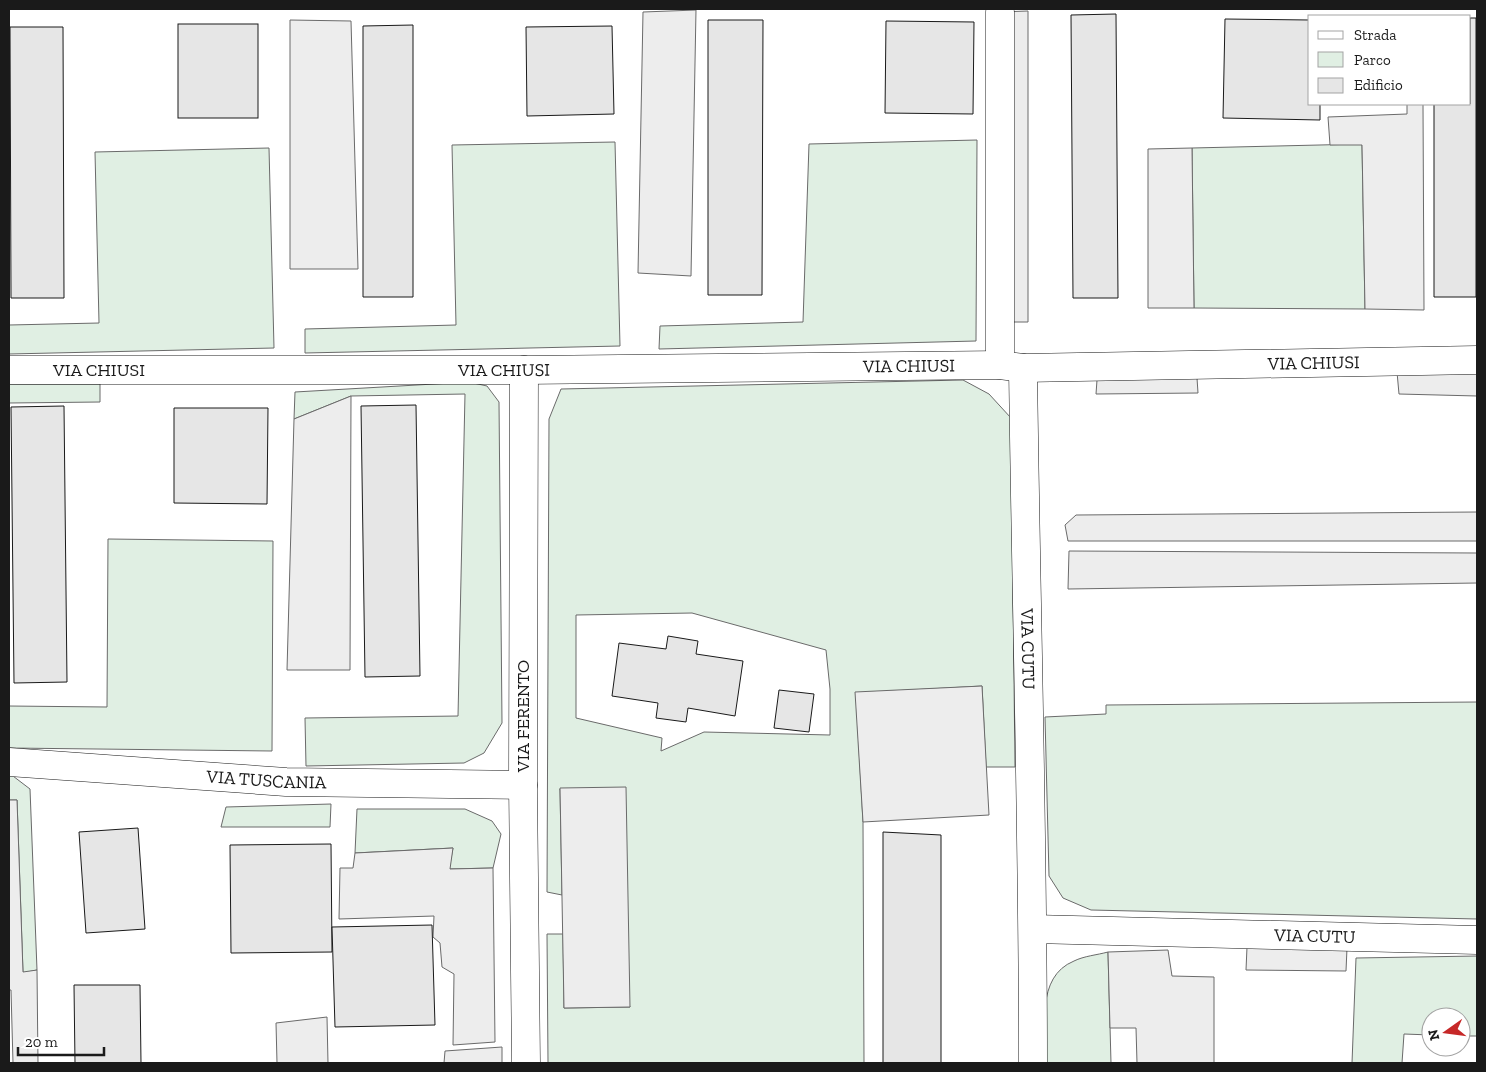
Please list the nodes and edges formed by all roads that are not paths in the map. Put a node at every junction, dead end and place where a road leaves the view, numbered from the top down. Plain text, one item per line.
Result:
1 (1000, 12) dead end
2 (1477, 360) edge
3 (1012, 367) junction
4 (9, 370) edge
5 (524, 370) junction
6 (9, 762) edge
7 (523, 786) junction
8 (1033, 929) junction
9 (1477, 940) edge
10 (526, 1063) edge
11 (1033, 1063) edge

1 - 3 street
2 - 3 street, VIA CHIUSI
3 - 5 street, VIA CHIUSI
3 - 8 street, VIA CUTU
4 - 5 street, VIA CHIUSI
5 - 7 street, VIA FERENTO
6 - 7 street, VIA TUSCANIA
7 - 10 street, VIA FERENTO
8 - 9 street, VIA CUTU
8 - 11 street, VIA CUTU

